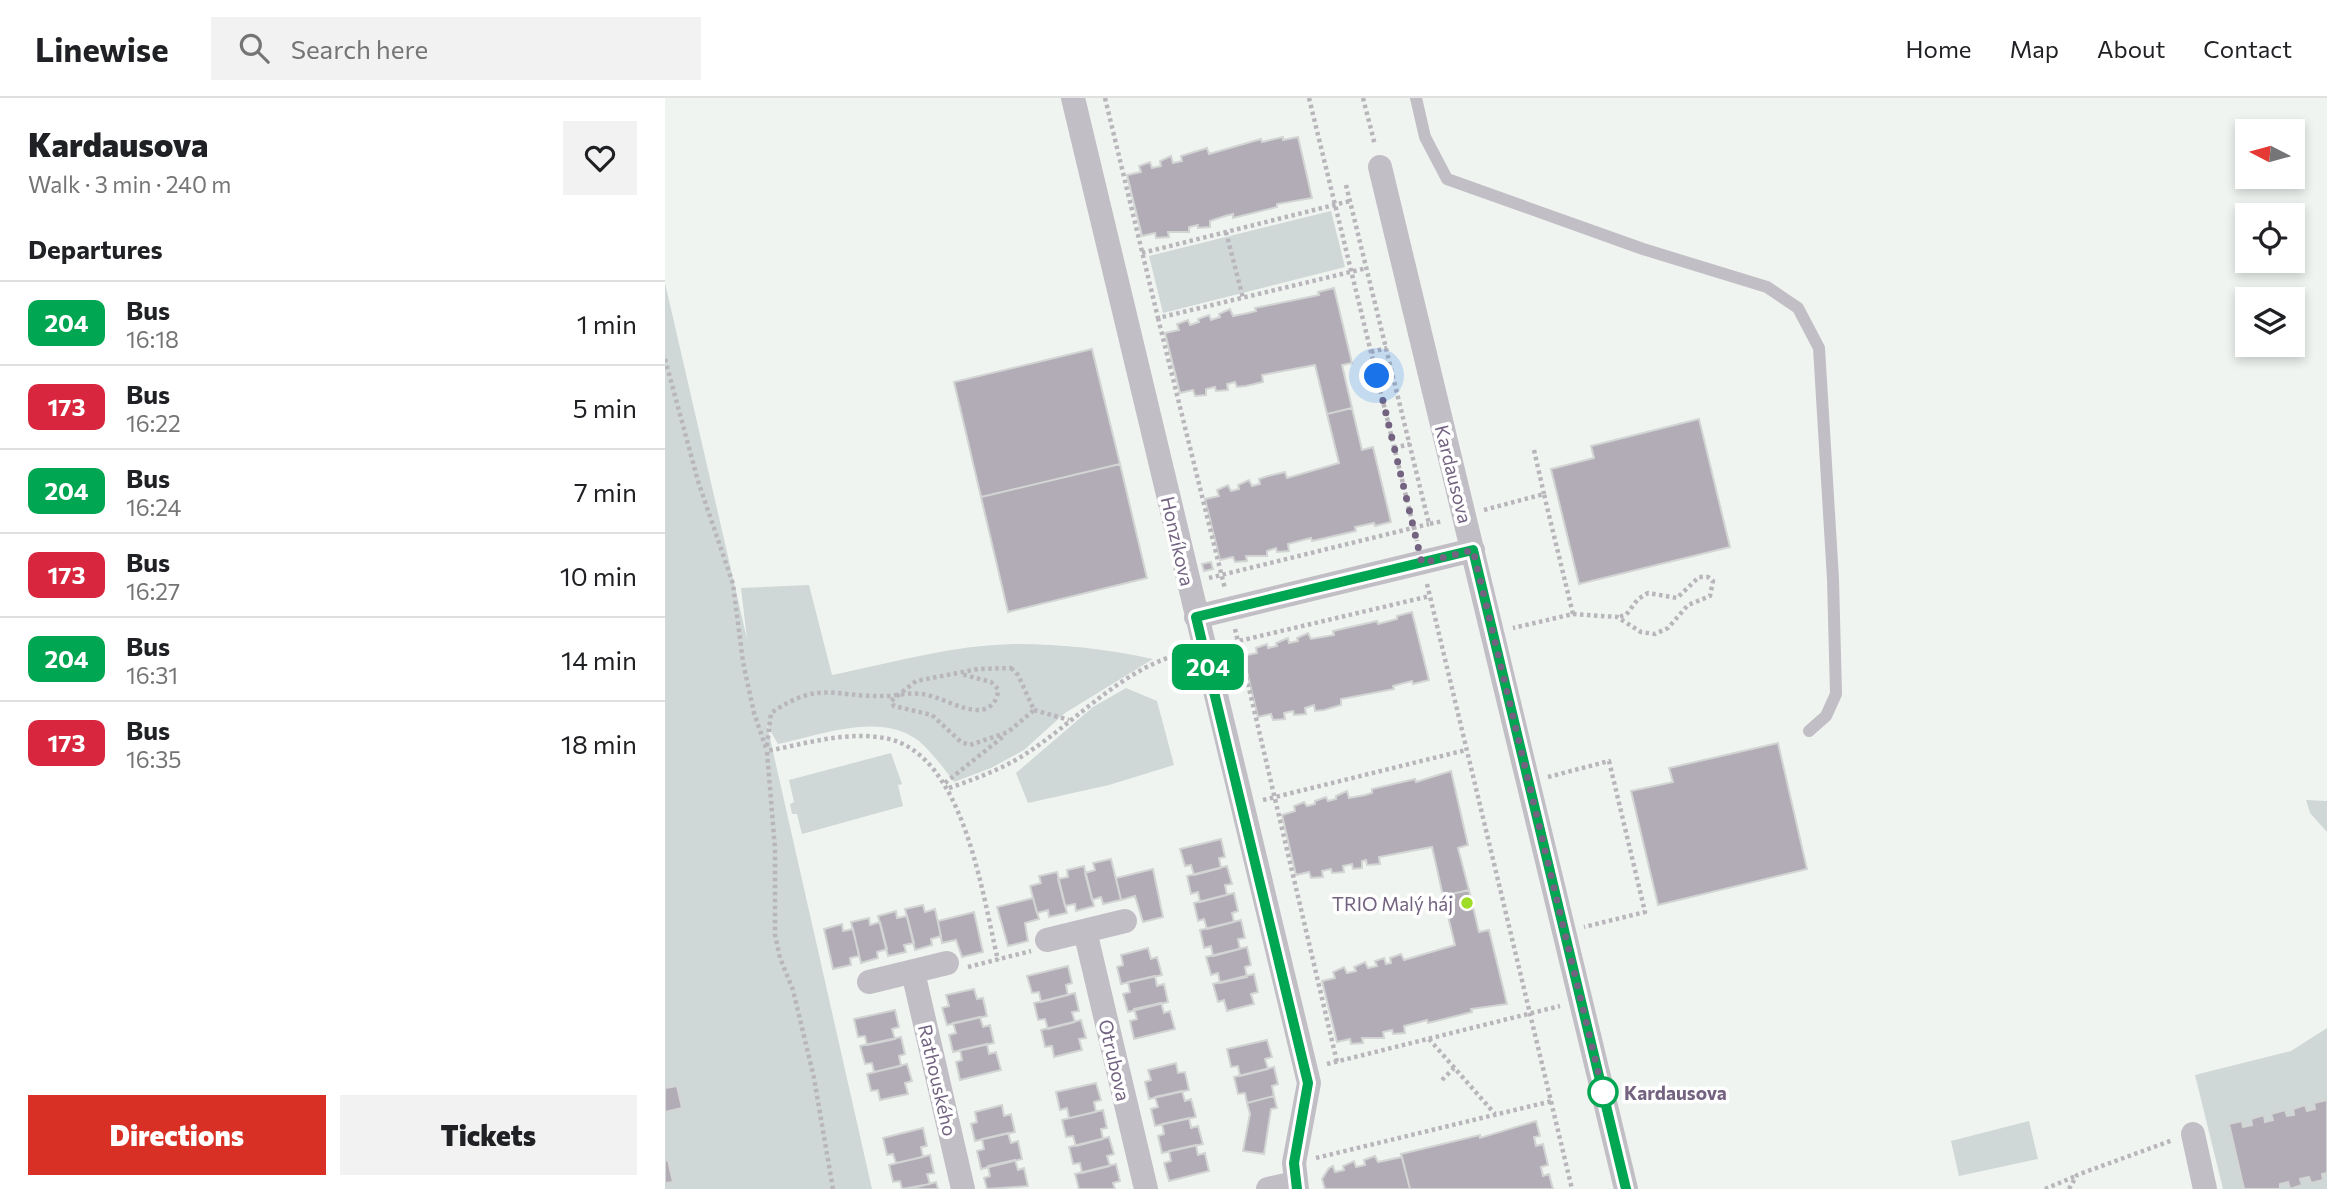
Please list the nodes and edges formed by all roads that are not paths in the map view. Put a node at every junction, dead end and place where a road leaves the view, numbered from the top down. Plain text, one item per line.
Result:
1 (1073, 98) edge
2 (1416, 98) edge
3 (1380, 167) road end
4 (1473, 550) junction
5 (1196, 617) junction
6 (1809, 731) dead end
7 (1125, 921) dead end
8 (1085, 931) junction
9 (1047, 940) road end
10 (947, 963) road end
11 (913, 972) junction
12 (869, 982) dead end
13 (2193, 1134) road end
14 (1296, 1178) edge
15 (963, 1189) edge
16 (1146, 1189) edge
17 (1268, 1189) edge
18 (1626, 1189) edge
19 (2206, 1189) edge

1 - 5 street, Honzíkova
2 - 6 lane
3 - 4 street, Kardausova
4 - 5 street
4 - 18 street, Kardausova
5 - 14 street, Honzíkova
7 - 8 street
8 - 9 street
8 - 16 street, Otrubova
10 - 11 street
11 - 12 street
11 - 15 street, Rathouského
13 - 19 street
14 - 17 street

